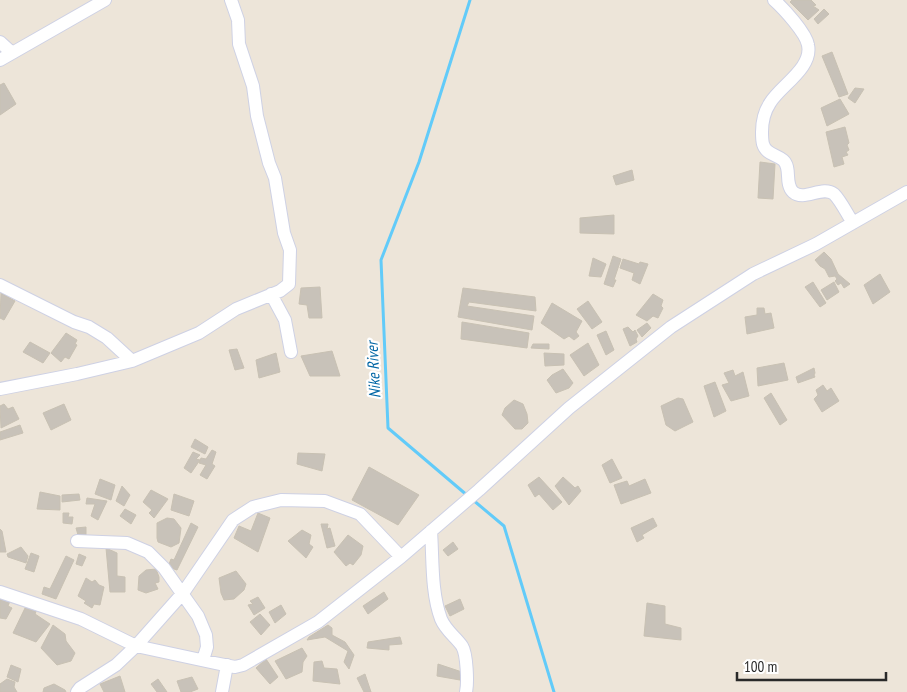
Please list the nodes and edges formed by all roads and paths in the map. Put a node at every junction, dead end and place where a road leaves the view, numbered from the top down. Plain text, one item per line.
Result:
1 (105, 0) edge
2 (231, 0) edge
3 (774, 0) edge
4 (0, 42) edge
5 (12, 53) junction
6 (0, 60) edge
7 (907, 192) edge
8 (852, 223) junction
9 (0, 285) edge
10 (271, 294) junction
11 (291, 352) dead end
12 (132, 361) junction
13 (0, 389) edge
14 (431, 531) junction
15 (77, 541) dead end
16 (401, 557) junction
17 (0, 592) edge
18 (183, 593) junction
19 (136, 646) junction
20 (203, 660) junction
21 (227, 665) junction
22 (77, 692) edge
23 (222, 692) edge
24 (466, 692) edge

1 - 5 street
2 - 10 street
3 - 8 street
4 - 5 street
5 - 6 street
7 - 8 street
8 - 14 street
9 - 12 street
10 - 11 street
10 - 12 street
12 - 13 street
14 - 16 street
14 - 24 street
15 - 18 street
16 - 18 street
16 - 21 street
17 - 19 street
18 - 19 street
18 - 20 street
19 - 20 street
19 - 22 street
20 - 21 street
21 - 23 street

